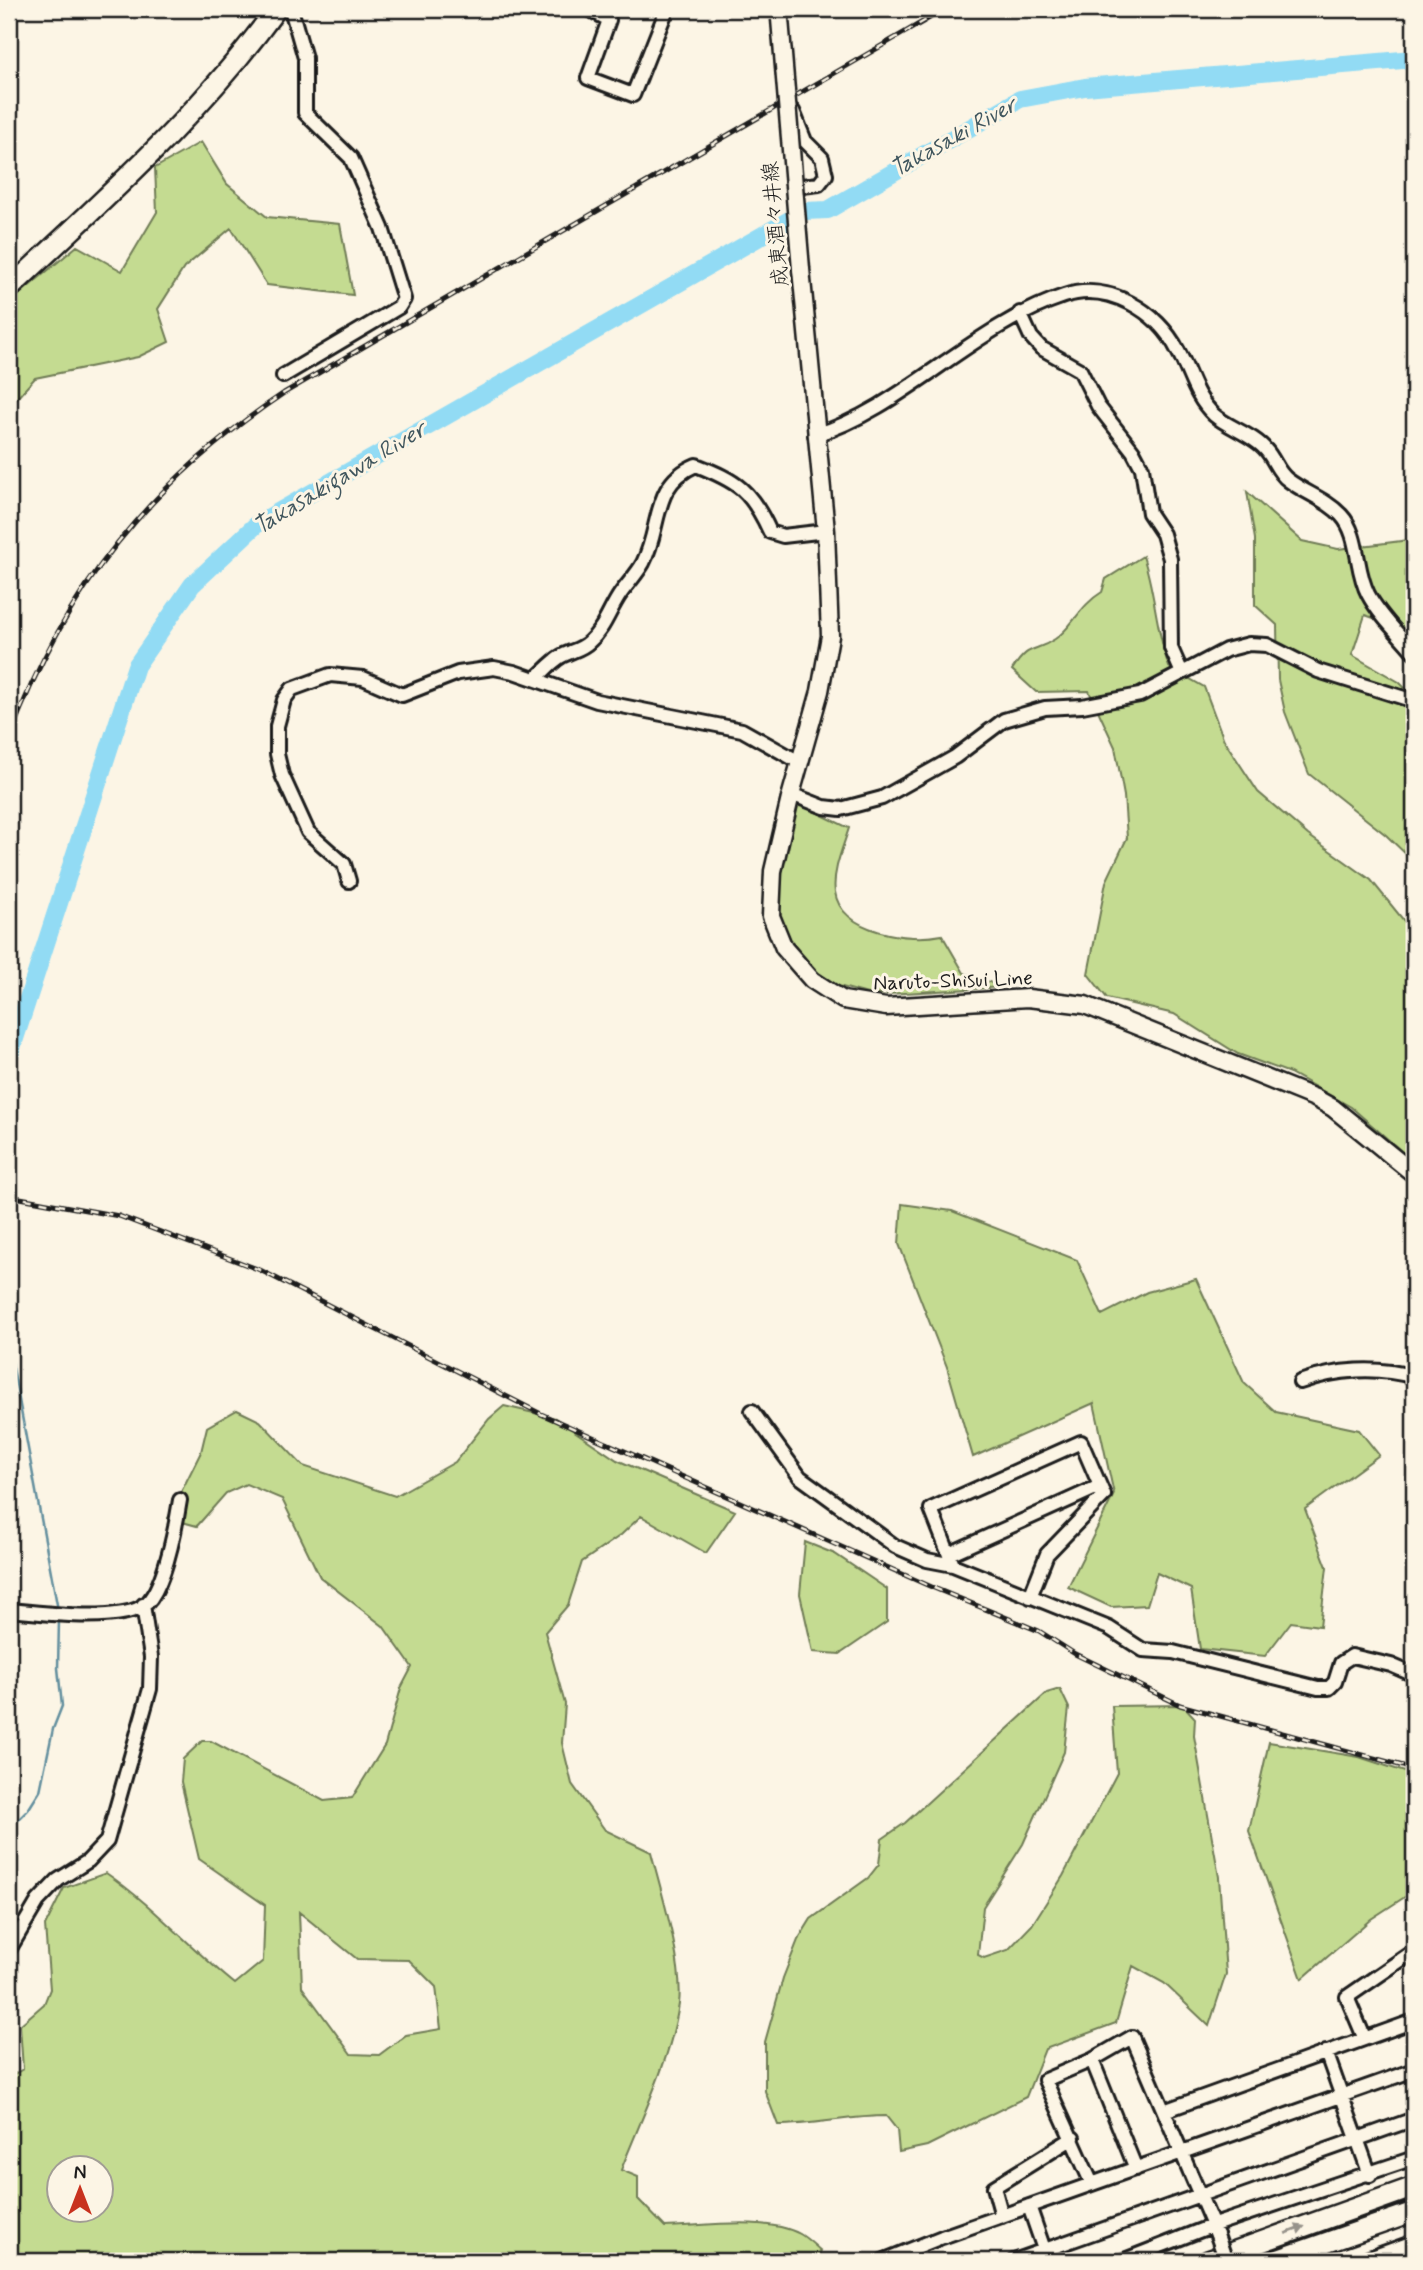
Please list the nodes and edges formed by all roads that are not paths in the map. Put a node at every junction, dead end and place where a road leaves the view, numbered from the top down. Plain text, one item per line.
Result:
1 (276, 9) edge
2 (291, 9) edge
3 (589, 9) edge
4 (667, 9) edge
5 (780, 14) edge
6 (611, 15) edge
7 (793, 111) dead end
8 (794, 187) junction
9 (9, 289) edge
10 (1020, 313) junction
11 (283, 376) dead end
12 (815, 435) junction
13 (826, 531) junction
14 (1414, 652) edge
15 (1182, 673) junction
16 (536, 678) junction
17 (1414, 701) edge
18 (800, 762) junction
19 (791, 794) junction
20 (349, 881) dead end
21 (1414, 1174) edge
22 (1414, 1377) edge
23 (1300, 1382) dead end
24 (752, 1411) dead end
25 (1100, 1486) junction
26 (180, 1500) dead end
27 (951, 1560) junction
28 (1030, 1597) junction
29 (143, 1605) junction
30 (9, 1611) edge
31 (1414, 1675) edge
32 (9, 1950) edge
33 (1414, 1951) edge
34 (1414, 2021) edge
35 (1364, 2037) junction
36 (1326, 2052) junction
37 (1092, 2060) junction
38 (1414, 2070) edge
39 (1342, 2095) junction
40 (1164, 2111) junction
41 (1414, 2119) edge
42 (1073, 2138) junction
43 (1358, 2139) junction
44 (1183, 2154) junction
45 (1414, 2158) edge
46 (1136, 2169) junction
47 (1370, 2175) junction
48 (1092, 2184) junction
49 (1414, 2187) edge
50 (1201, 2196) junction
51 (1029, 2206) junction
52 (1414, 2212) edge
53 (1002, 2216) junction
54 (1215, 2230) junction
55 (1414, 2242) edge
56 (1046, 2256) edge
57 (882, 2261) edge
58 (1014, 2261) edge
59 (1122, 2261) edge
60 (1208, 2261) edge
61 (1226, 2261) edge
62 (1274, 2261) edge
63 (1362, 2261) edge

1 - 9 highway
2 - 11 street
3 - 6 street
4 - 6 street
5 - 8 main road, 成東酒々井線, bridge
7 - 8 street
8 - 12 main road, 成東酒々井線, bridge
10 - 12 street
10 - 14 street
10 - 15 street
12 - 13 main road, Naruto-Shisui Line
13 - 16 street
13 - 18 main road, Naruto-Shisui Line
15 - 17 street
15 - 19 street
16 - 18 street
16 - 20 street
18 - 19 main road, Naruto-Shisui Line
19 - 21 main road, Naruto-Shisui Line
22 - 23 street
24 - 27 street
25 - 27 street
25 - 27 street
25 - 28 street
26 - 29 street
27 - 28 street
28 - 31 street
29 - 30 street
29 - 32 street
33 - 35 street
34 - 35 street
35 - 36 street
36 - 39 street
36 - 40 street
37 - 40 street
37 - 42 street
37 - 46 street
38 - 39 street
39 - 43 street
39 - 44 street
40 - 44 street
41 - 43 street
42 - 48 street
42 - 53 street
43 - 47 street
43 - 50 street
44 - 46 street
44 - 50 street
45 - 47 street
46 - 48 street
47 - 54 street
48 - 51 street
60 -> 49 highway
50 - 54 street
50 - 56 street
51 - 53 street
51 - 56 street
52 - 62 highway
53 - 57 street
54 - 59 street
54 - 61 street, bridge
55 - 63 street
56 - 58 street

